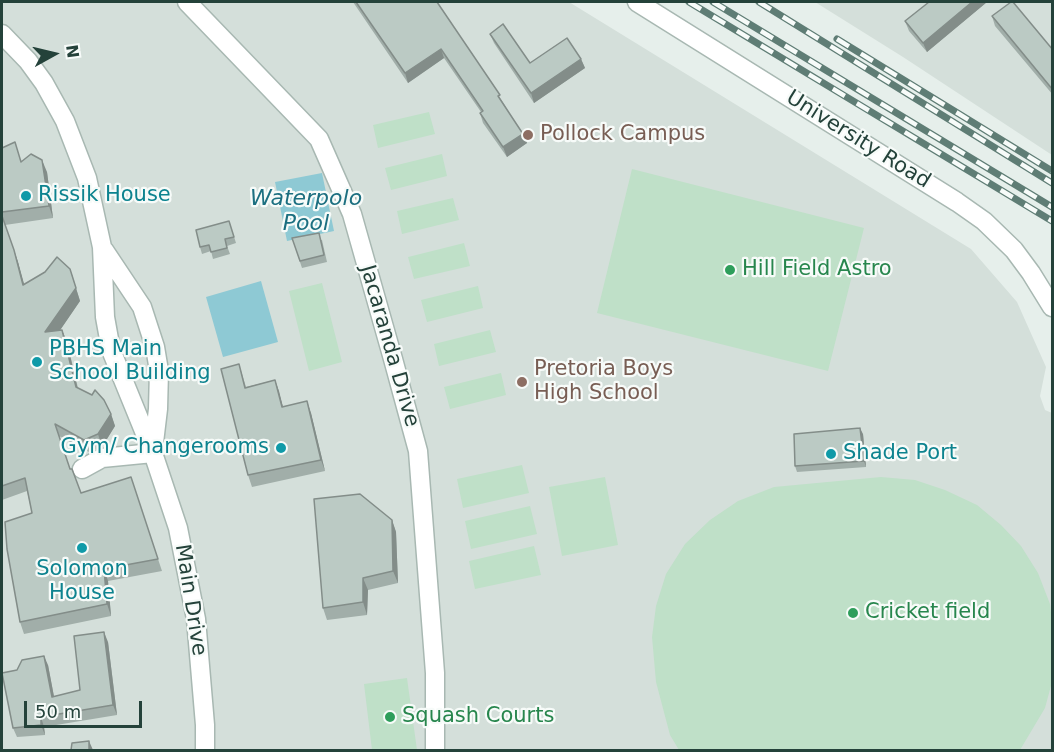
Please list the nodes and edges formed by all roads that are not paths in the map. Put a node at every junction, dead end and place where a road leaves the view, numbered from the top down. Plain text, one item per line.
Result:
1 (187, 2) edge
2 (637, 2) edge
3 (2, 34) edge
4 (102, 247) junction
5 (1053, 308) edge
6 (153, 453) junction
7 (82, 469) dead end
8 (205, 750) edge
9 (435, 750) edge

1 - 9 street, Jacaranda Drive
2 - 5 street, University Road
3 - 4 street, Main Drive
4 - 6 street, Main Drive
4 - 6 street, Main Drive
6 - 7 street
6 - 8 street, Main Drive

